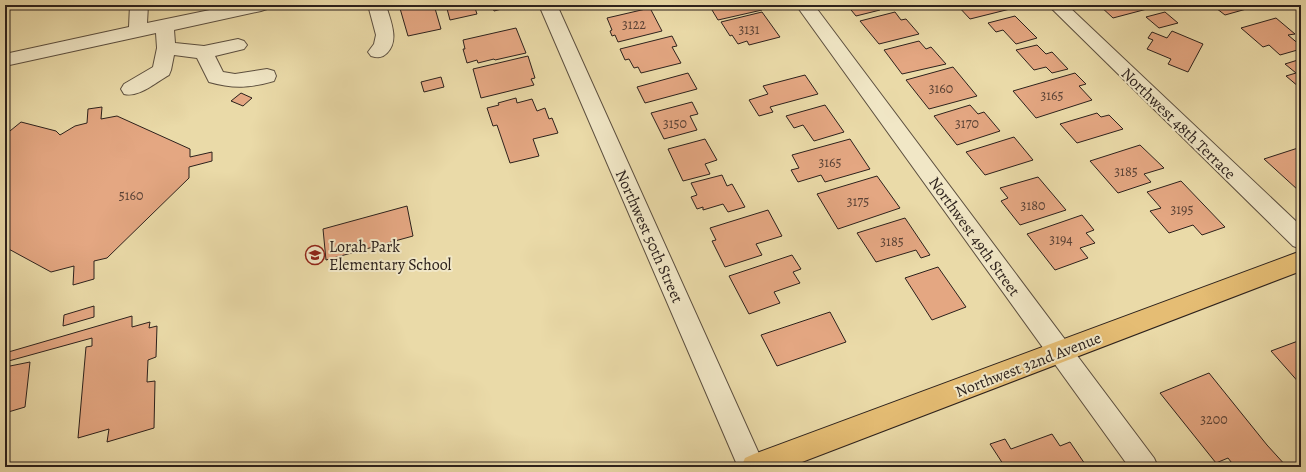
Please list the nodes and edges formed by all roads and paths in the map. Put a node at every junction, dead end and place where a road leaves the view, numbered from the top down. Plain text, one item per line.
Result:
1 (139, 5) edge
2 (261, 5) edge
3 (377, 5) edge
4 (548, 5) edge
5 (805, 5) edge
6 (1057, 5) edge
7 (165, 25) junction
8 (138, 31) junction
9 (238, 45) dead end
10 (166, 48) junction
11 (204, 52) junction
12 (377, 52) dead end
13 (5, 60) edge
14 (267, 76) dead end
15 (132, 89) dead end
16 (1301, 240) edge
17 (1301, 261) edge
18 (1061, 352) junction
19 (753, 467) edge
20 (1145, 467) edge

1 - 8 street
2 - 7 street
3 - 12 street
4 - 19 street, Northwest 50th Street
5 - 18 street, Northwest 49th Street
6 - 16 street, Northwest 48th Terrace
7 - 8 street
7 - 10 street
8 - 13 street
9 - 11 street
10 - 11 street
10 - 15 street
11 - 14 street
17 - 18 main road, Northwest 32nd Avenue
18 - 19 main road, Northwest 32nd Avenue
18 - 20 street, Northwest 49th Street

